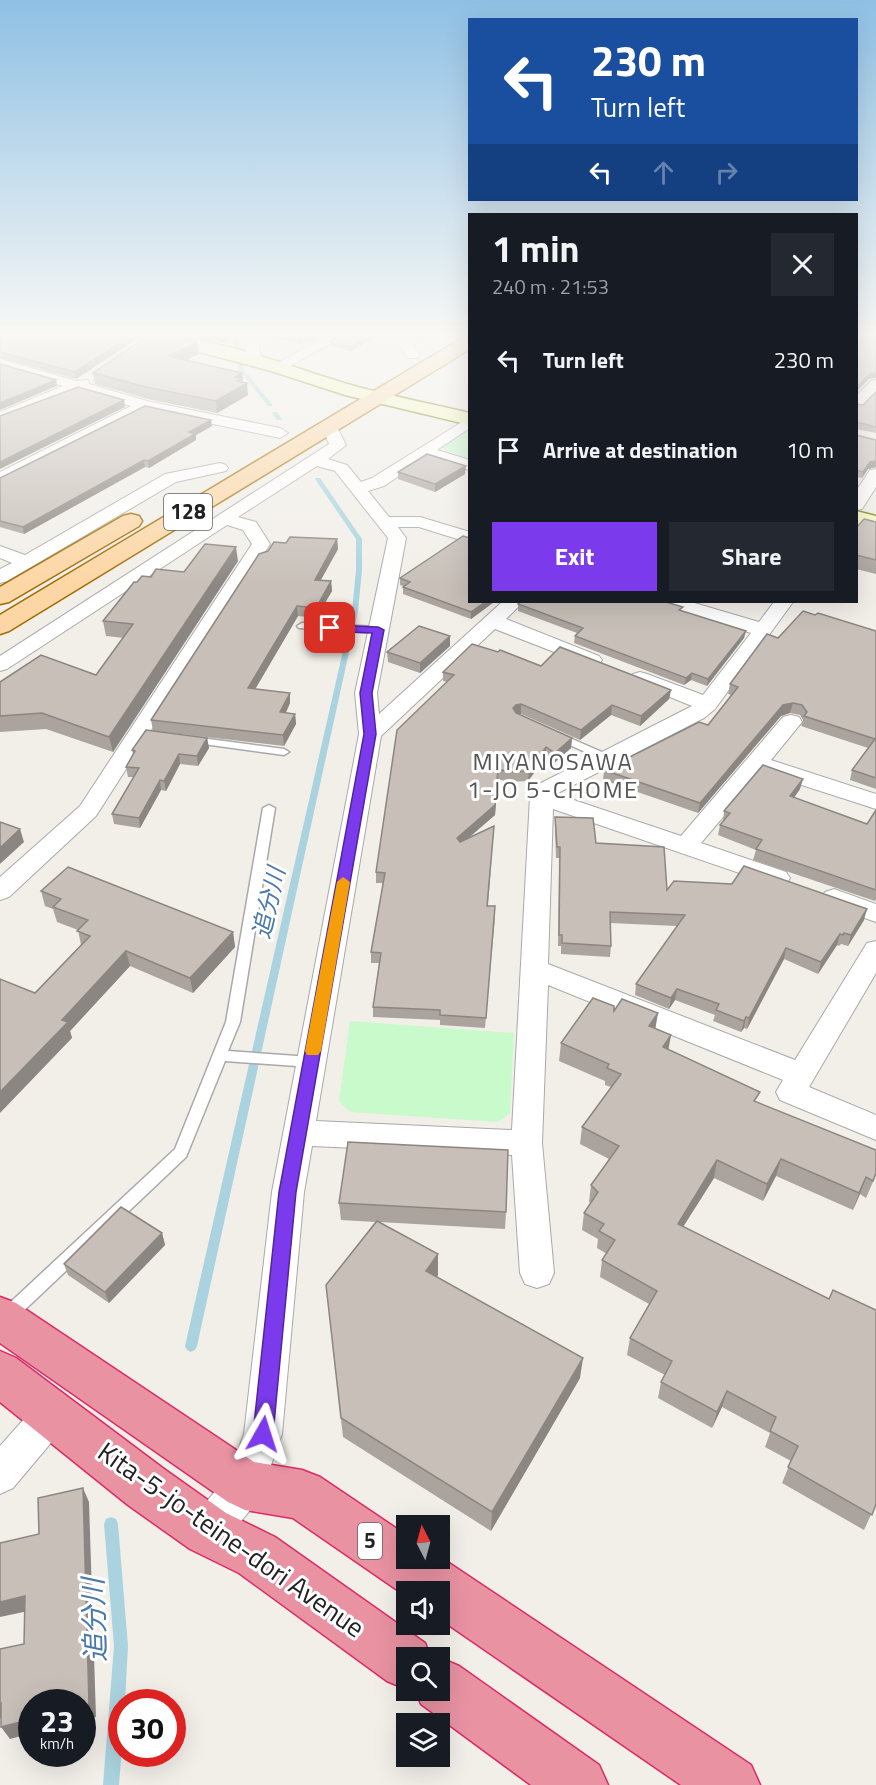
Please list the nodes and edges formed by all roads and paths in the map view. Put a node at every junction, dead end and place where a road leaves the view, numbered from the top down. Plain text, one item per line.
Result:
1 (114, 420) edge
2 (218, 420) edge
3 (307, 420) edge
4 (337, 420) edge
5 (468, 421) edge
6 (330, 426) junction
7 (280, 433) junction
8 (425, 451) junction
9 (314, 460) junction
10 (468, 464) edge
11 (220, 468) junction
12 (876, 474) edge
13 (0, 479) edge
14 (358, 489) junction
15 (861, 507) edge
16 (224, 519) junction
17 (384, 522) junction
18 (876, 523) edge
19 (468, 537) edge
20 (0, 551) edge
21 (26, 562) junction
22 (0, 577) edge
23 (0, 597) edge
24 (512, 603) edge
25 (675, 603) edge
26 (783, 603) edge
27 (492, 621) junction
28 (0, 626) edge
29 (302, 626) dead end
30 (378, 630) junction
31 (763, 630) junction
32 (0, 665) edge
33 (706, 704) junction
34 (790, 722) dead end
35 (542, 729) edge
36 (370, 734) junction
37 (184, 739) edge
38 (284, 752) dead end
39 (607, 758) junction
40 (758, 763) junction
41 (542, 797) junction
42 (876, 802) edge
43 (269, 808) dead end
44 (686, 846) junction
45 (0, 891) edge
46 (876, 913) edge
47 (876, 950) edge
48 (534, 969) junction
49 (219, 1055) junction
50 (311, 1062) junction
51 (801, 1075) junction
52 (876, 1128) edge
53 (298, 1133) junction
54 (527, 1143) junction
55 (537, 1273) dead end
56 (1, 1318) edge
57 (0, 1373) edge
58 (53, 1413) junction
59 (0, 1475) edge
60 (244, 1485) junction
61 (208, 1531) junction
62 (396, 1655) edge
63 (450, 1692) edge
64 (579, 1785) edge
65 (731, 1785) edge

1 - 13 street
2 - 7 street
3 - 7 main road, 128
4 - 6 main road, 128
5 - 8 street
6 - 9 street
6 - 28 main road, 128
7 - 11 main road, 128
8 - 10 street
8 - 14 street
9 - 14 street
9 - 16 street
11 - 21 street
11 - 23 main road, 128
12 - 15 street
14 - 17 street
15 - 18 street
16 - 32 street
16 - 45 street
17 - 19 street
17 - 30 street
20 - 21 street
21 - 22 street
24 - 27 street
25 - 31 street
26 - 31 street
27 - 33 street
27 - 36 street
29 - 30 lane
30 - 36 street
31 - 33 street
33 - 39 street
34 - 40 street
35 - 39 lane
36 - 50 street
37 - 38 lane
39 - 41 street
40 - 42 street
40 - 44 street
41 - 44 street
41 - 48 street
43 - 49 lane
44 - 46 street
47 - 51 street
48 - 51 street
48 - 54 street
49 - 50 lane
49 - 56 lane
50 - 53 street
51 - 52 street
53 - 54 street
53 - 60 street
54 - 55 street
56 - 60 highway, 5
57 - 58 highway, Kita-5-jo-teine-dori Avenue
58 - 59 street
58 - 61 highway, Kita-5-jo-teine-dori Avenue
60 - 61 street
60 - 65 highway, 5
61 - 62 highway, Kita-5-jo-teine-dori Avenue
63 - 64 highway

